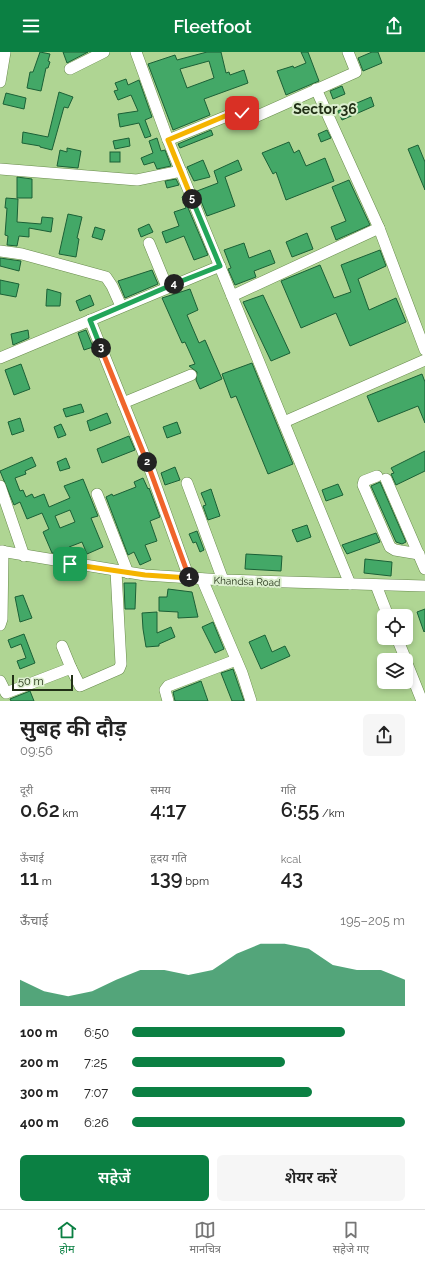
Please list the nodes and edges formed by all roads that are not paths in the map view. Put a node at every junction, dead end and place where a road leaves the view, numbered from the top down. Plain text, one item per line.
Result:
1 (5, 52) edge
2 (104, 52) edge
3 (136, 52) edge
4 (348, 52) edge
5 (70, 69) dead end
6 (0, 76) edge
7 (316, 89) junction
8 (168, 140) junction
9 (0, 169) edge
10 (181, 171) junction
11 (379, 228) junction
12 (149, 243) dead end
13 (0, 252) edge
14 (220, 266) junction
15 (167, 287) junction
16 (232, 296) junction
17 (121, 306) junction
18 (90, 320) junction
19 (423, 338) edge
20 (425, 350) edge
21 (0, 358) edge
22 (425, 360) edge
23 (191, 375) dead end
24 (123, 403) junction
25 (284, 422) junction
26 (187, 483) dead end
27 (0, 486) edge
28 (97, 494) dead end
29 (1, 551) edge
30 (419, 554) junction
31 (24, 556) junction
32 (425, 570) edge
33 (116, 571) junction
34 (128, 573) junction
35 (189, 578) junction
36 (202, 579) junction
37 (223, 580) junction
38 (350, 584) junction
39 (376, 585) junction
40 (425, 586) edge
41 (385, 609) edge
42 (0, 625) edge
43 (62, 646) dead end
44 (236, 660) junction
45 (71, 668) junction
46 (413, 678) edge
47 (0, 681) edge
48 (168, 701) edge
49 (251, 701) edge
50 (422, 701) edge

1 - 6 street
2 - 5 street
3 - 8 street
4 - 7 street
7 - 8 street
7 - 11 street
8 - 10 street
9 - 10 street
10 - 14 street
11 - 16 street
11 - 19 street
12 - 15 street
13 - 17 street
14 - 15 street
14 - 16 street
15 - 17 street
16 - 25 street
17 - 18 street
18 - 21 street
18 - 24 street
19 - 20 street
22 - 25 street
23 - 24 street
24 - 35 street
25 - 38 street
26 - 37 street
27 - 31 street
28 - 34 street
29 - 31 street, Khandsa Road
29 - 42 street
30 - 30 street
30 - 32 street
31 - 33 street, Khandsa Road
33 - 34 street, Khandsa Road
33 - 45 street
34 - 35 street, Khandsa Road
35 - 36 street, Khandsa Road
36 - 37 street, Khandsa Road
36 - 44 street
37 - 38 street, Khandsa Road
38 - 39 street, Khandsa Road
39 - 40 street, Khandsa Road
39 - 41 street
43 - 45 street
44 - 48 street
44 - 49 street
45 - 47 street
46 - 50 street

